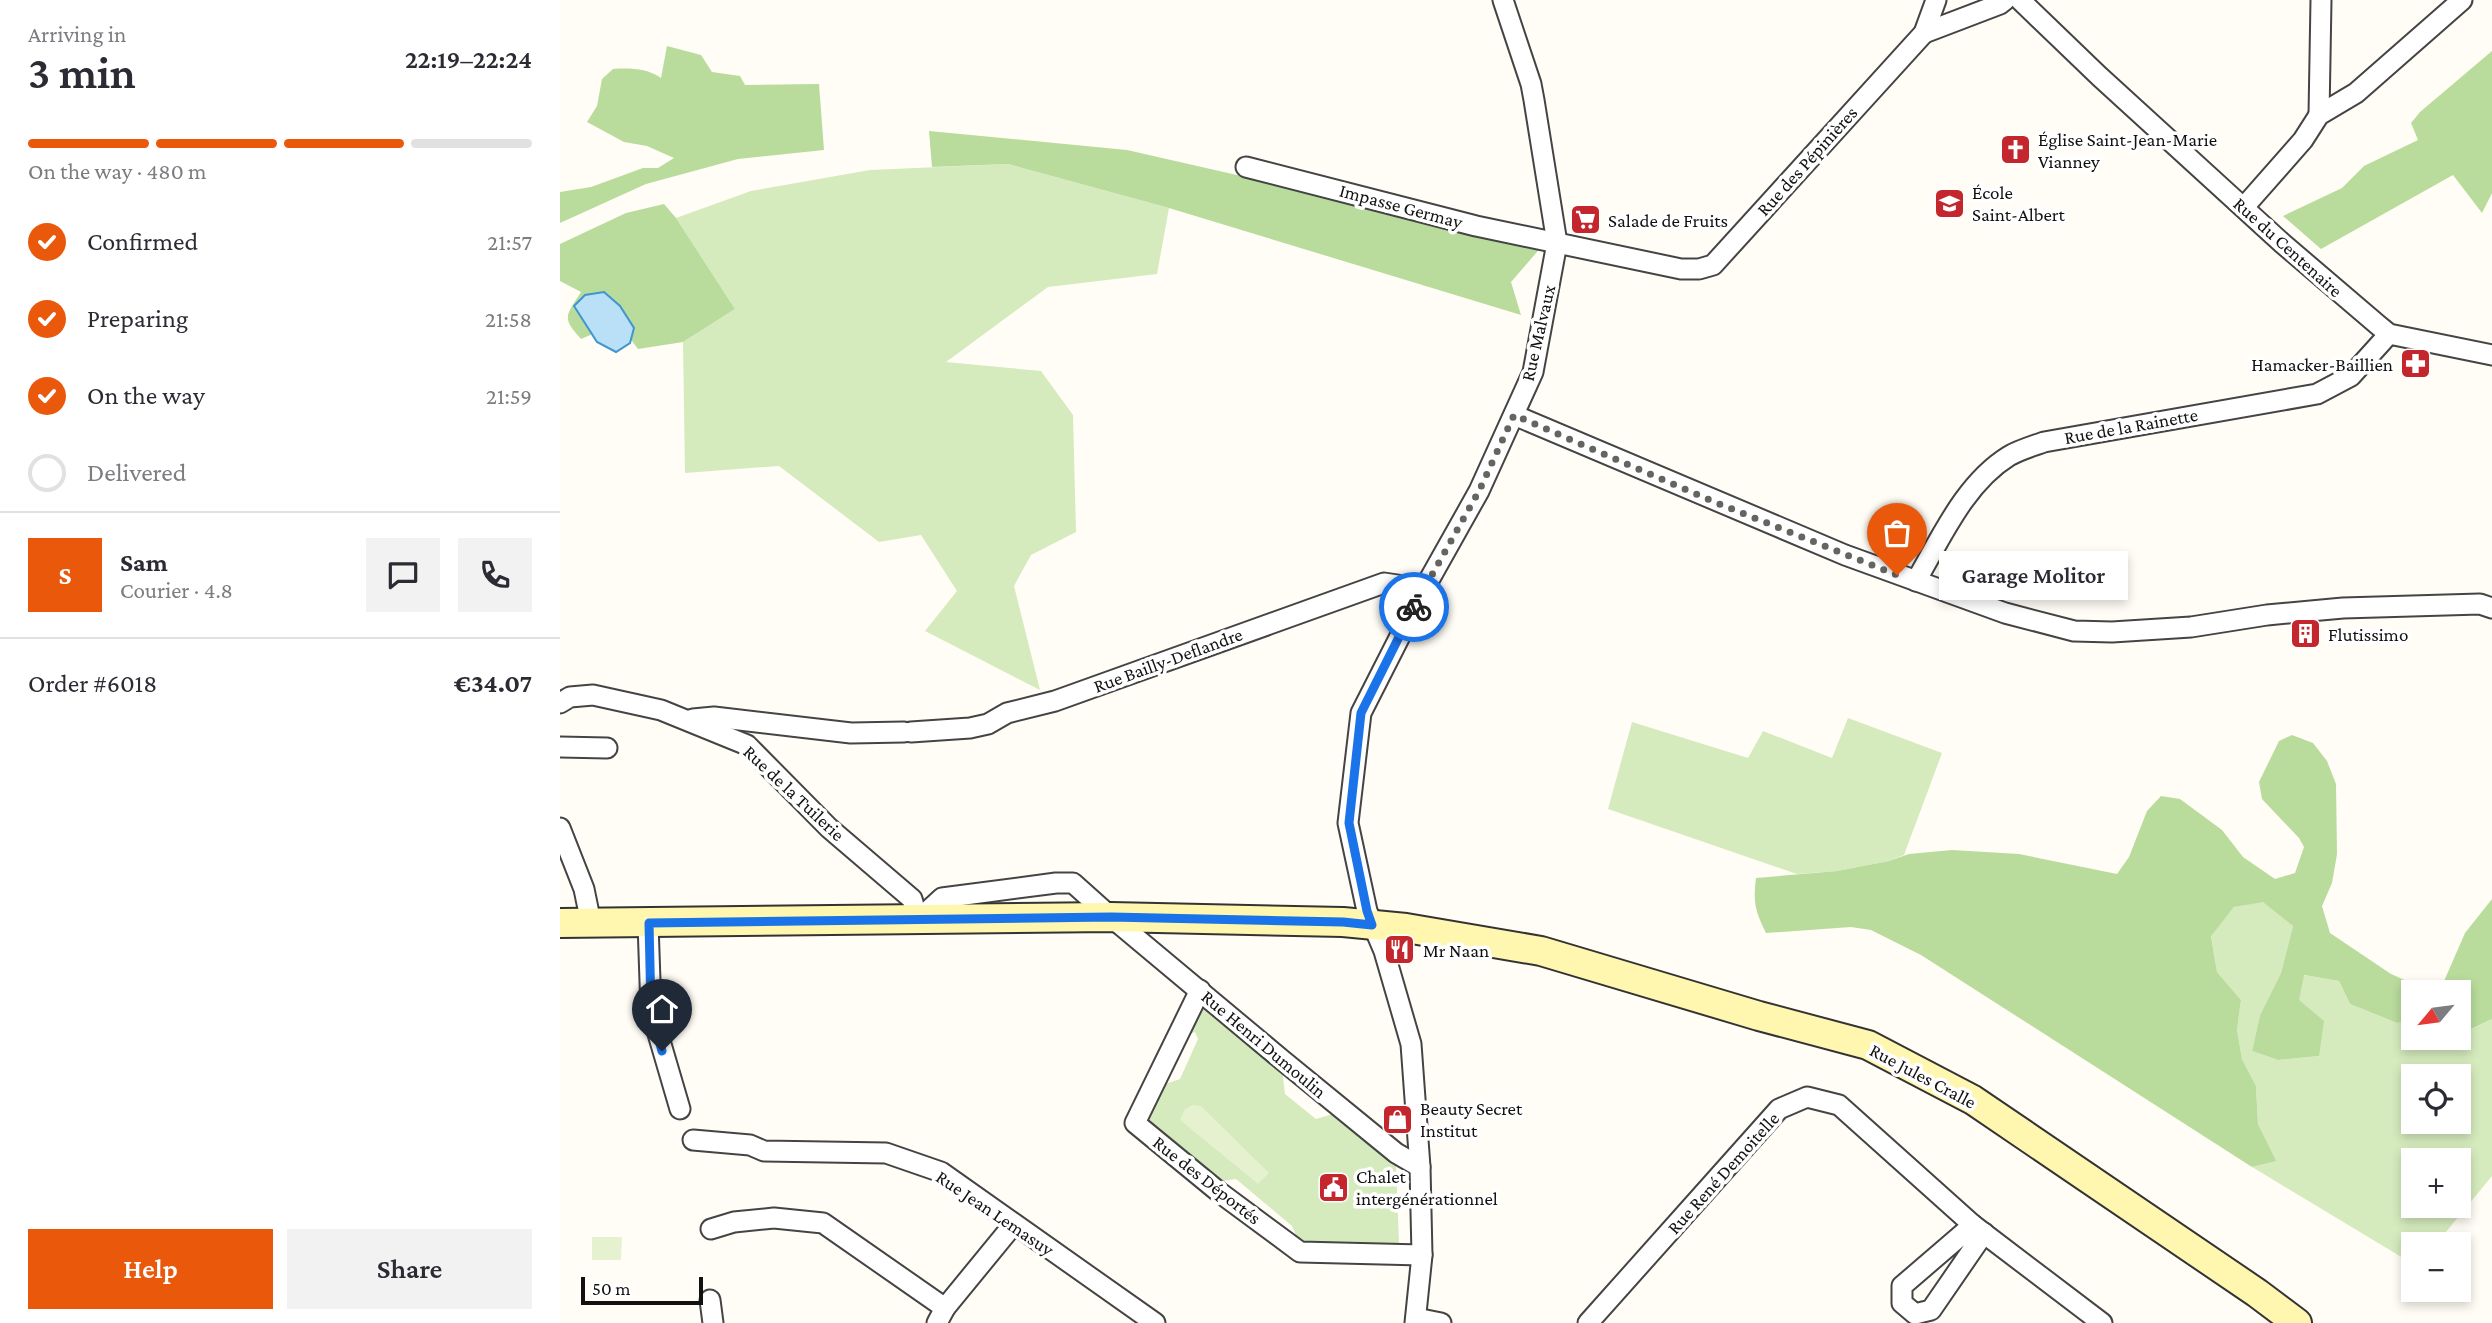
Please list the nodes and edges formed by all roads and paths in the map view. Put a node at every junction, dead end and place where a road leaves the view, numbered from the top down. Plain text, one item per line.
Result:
1 (1503, 0) edge
2 (1936, 0) edge
3 (2005, 0) edge
4 (2020, 0) edge
5 (2321, 0) edge
6 (2462, 0) edge
7 (1924, 33) junction
8 (2319, 115) junction
9 (1246, 167) dead end
10 (2244, 207) junction
11 (1557, 243) junction
12 (2389, 334) junction
13 (2492, 355) edge
14 (1514, 415) junction
15 (1916, 581) junction
16 (1423, 589) junction
17 (2492, 608) edge
18 (560, 704) edge
19 (689, 719) junction
20 (560, 747) edge
21 (607, 748) dead end
22 (560, 828) edge
23 (1111, 917) junction
24 (918, 920) junction
25 (560, 923) edge
26 (591, 923) junction
27 (649, 923) junction
28 (1372, 925) junction
29 (1200, 990) junction
30 (680, 1110) dead end
31 (693, 1140) dead end
32 (1420, 1167) junction
33 (1013, 1225) junction
34 (711, 1228) dead end
35 (1422, 1255) junction
36 (710, 1300) dead end
37 (941, 1315) edge
38 (1415, 1321) edge
39 (713, 1323) edge
40 (1155, 1323) edge
41 (1441, 1323) edge
42 (1588, 1323) edge
43 (2102, 1323) edge
44 (2297, 1323) edge

1 - 11 street, Rue Malvaux
2 - 7 street, Rue des Pépinières
3 - 7 street, Rue des Pépinières
4 - 10 street, Rue du Centenaire
5 - 8 street
6 - 8 street
7 - 11 street, Rue des Pépinières
8 - 10 street
9 - 11 street, Impasse Germay
10 - 12 street, Rue du Centenaire
11 - 14 street, Rue Malvaux
12 - 13 street, Rue du Centenaire
12 - 15 street, Rue de la Rainette
14 - 15 street
14 - 16 street, Rue Malvaux
15 - 17 street
16 - 19 street, Rue Bailly-Deflandre
16 - 28 street, Rue Malvaux
18 - 19 street, Rue de la Tuilerie
19 - 24 street, Rue de la Tuilerie
20 - 21 street
22 - 26 street
23 - 24 street, Rue Jules Cralle
23 - 24 street, Rue Henri Dumoulin
23 - 28 street, Rue Jules Cralle
23 - 29 street, Rue Henri Dumoulin
24 - 27 street, Rue Jules Cralle
25 - 26 street, Rue Jules Cralle
26 - 27 street, Rue Jules Cralle
27 - 30 street
28 - 32 street, Rue Malvaux
28 - 44 street, Rue Jules Cralle
29 - 32 street, Rue Henri Dumoulin
29 - 35 street, Rue des Déportés
31 - 33 street, Rue Jean Lemasuy
32 - 35 street, Rue Malvaux
33 - 37 street
33 - 40 street, Rue Jean Lemasuy
34 - 37 street
35 - 38 street, Rue Malvaux
36 - 39 street
38 - 41 street
42 - 43 street, Rue René Demoitelle

